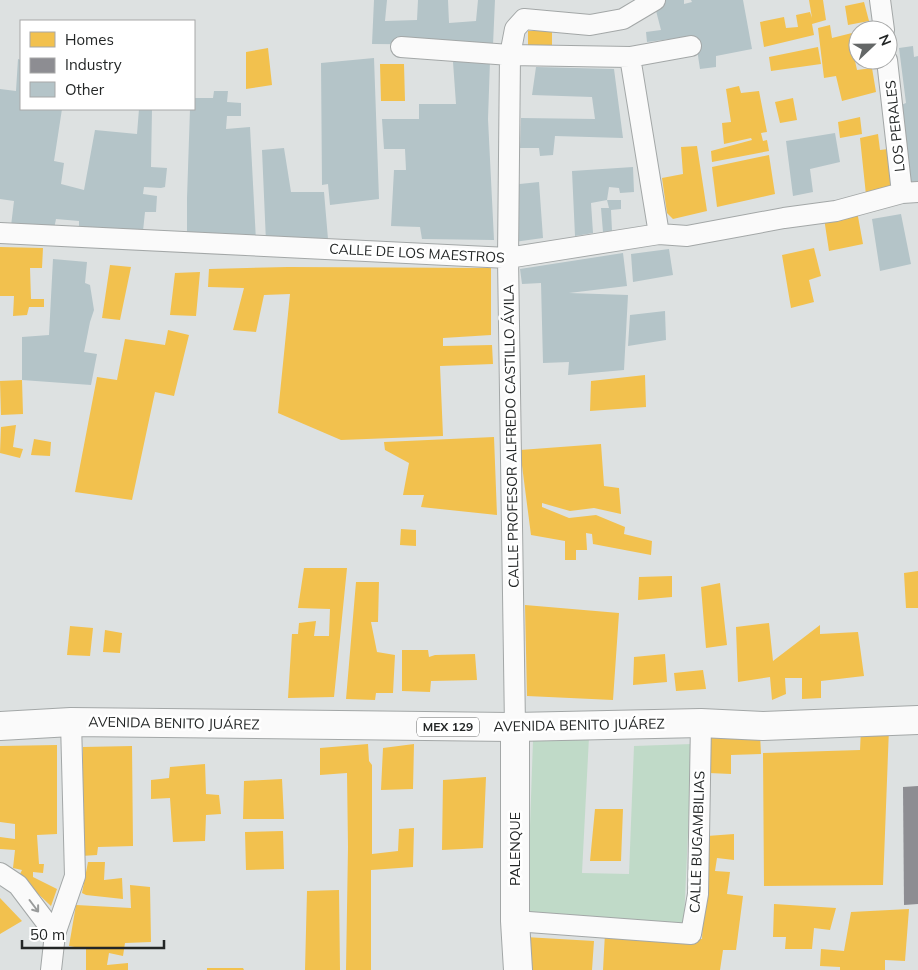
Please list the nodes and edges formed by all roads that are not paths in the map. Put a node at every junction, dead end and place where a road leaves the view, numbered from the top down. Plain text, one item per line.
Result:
1 (655, 0) edge
2 (880, 0) edge
3 (883, 20) edge
4 (691, 46) dead end
5 (400, 47) dead end
6 (510, 56) junction
7 (630, 57) junction
8 (889, 70) edge
9 (910, 192) edge
10 (0, 233) edge
11 (659, 234) junction
12 (508, 258) junction
13 (918, 720) edge
14 (71, 722) junction
15 (701, 723) junction
16 (0, 726) edge
17 (515, 727) junction
18 (0, 872) edge
19 (515, 921) junction
20 (55, 934) junction
21 (51, 970) edge
22 (518, 970) edge

1 - 6 street, CALLE PROFESOR ALFREDO CASTILLO ÁVILA
2 - 3 street
4 - 7 street
5 - 6 street
6 - 7 street
6 - 12 street, CALLE PROFESOR ALFREDO CASTILLO ÁVILA
7 - 11 street
8 - 9 street, LOS PERALES
9 - 11 street, CALLE DE LOS MAESTROS
10 - 12 street, CALLE DE LOS MAESTROS
11 - 12 street, CALLE DE LOS MAESTROS
12 - 17 street, CALLE PROFESOR ALFREDO CASTILLO ÁVILA
13 - 15 main road, AVENIDA BENITO JUÁREZ / MEX 129
14 - 16 main road, AVENIDA BENITO JUÁREZ / MEX 129
14 - 17 main road, AVENIDA BENITO JUÁREZ / MEX 129
14 - 20 street
15 - 17 main road, AVENIDA BENITO JUÁREZ / MEX 129
15 - 19 street, CALLE BUGAMBILIAS
17 - 19 main road, PALENQUE
18 -> 20 street
19 - 22 main road, PALENQUE
20 - 21 street

